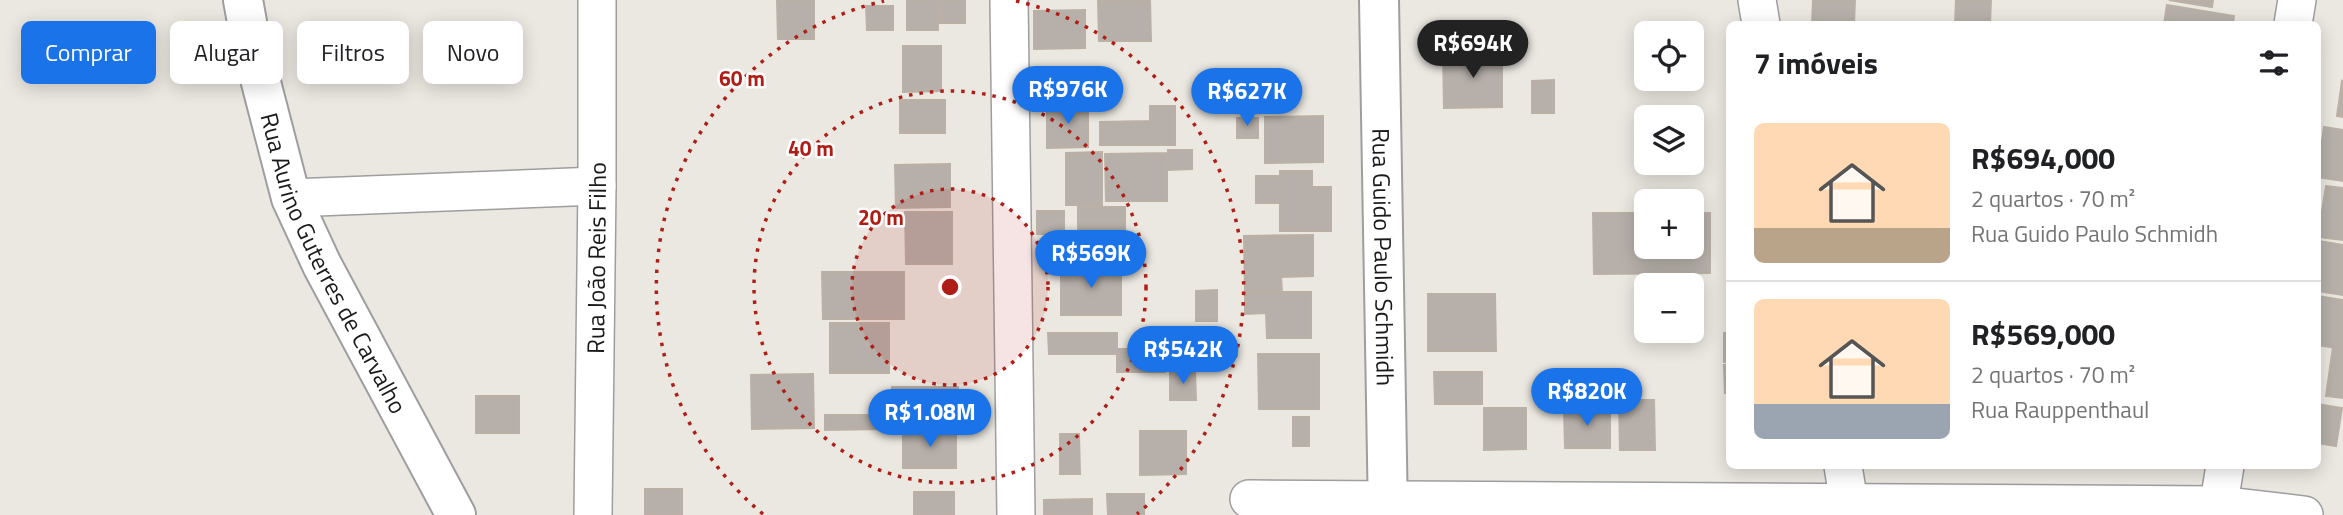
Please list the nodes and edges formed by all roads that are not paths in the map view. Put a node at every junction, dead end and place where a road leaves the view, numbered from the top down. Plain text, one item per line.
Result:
1 (243, 0) edge
2 (597, 0) edge
3 (1009, 0) edge
4 (1379, 0) edge
5 (1757, 0) edge
6 (2297, 0) edge
7 (1760, 21) edge
8 (2294, 21) edge
9 (597, 186) junction
10 (291, 198) junction
11 (1845, 469) edge
12 (2225, 469) edge
13 (1249, 499) dead end
14 (1865, 507) edge
15 (1388, 508) edge
16 (1749, 509) edge
17 (2218, 510) edge
18 (456, 515) edge
19 (593, 515) edge
20 (1016, 515) edge
21 (2304, 515) edge

1 - 10 street, Rua Aurino Guterres de Carvalho
2 - 9 street, Rua João Reis Filho
3 - 20 street
4 - 15 street, Rua Guido Paulo Schmidh
5 - 7 street
6 - 8 street
9 - 10 street
9 - 19 street, Rua João Reis Filho
10 - 18 street, Rua Aurino Guterres de Carvalho
11 - 14 street
12 - 17 street
13 - 15 street
14 - 16 street
14 - 17 street
15 - 16 street
17 - 21 street

